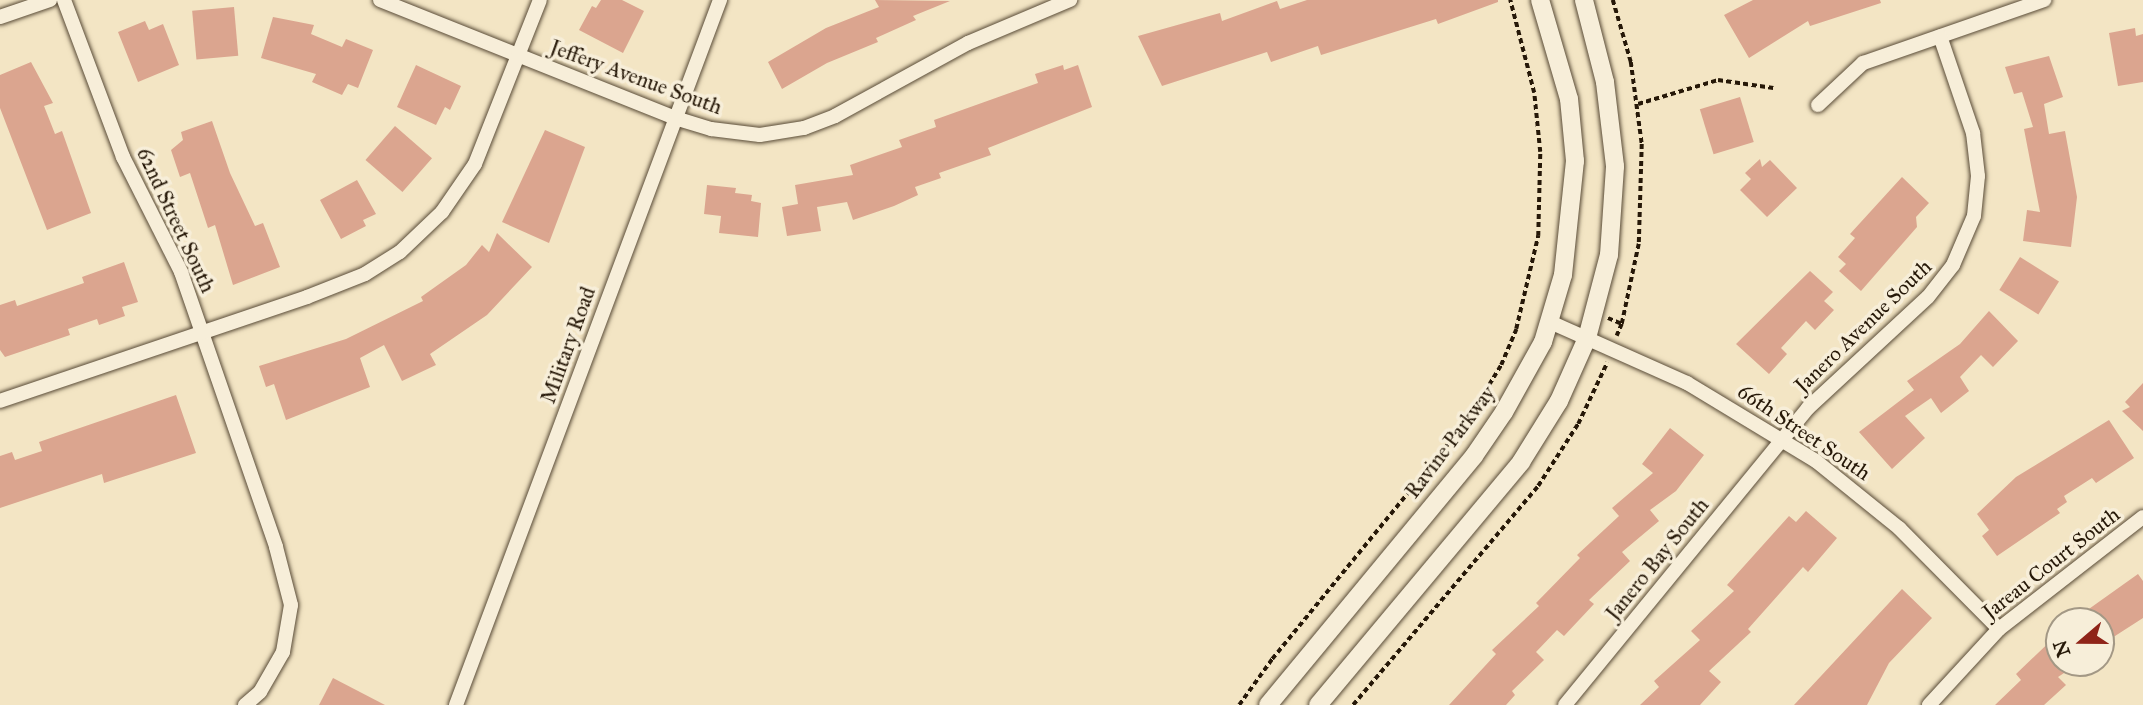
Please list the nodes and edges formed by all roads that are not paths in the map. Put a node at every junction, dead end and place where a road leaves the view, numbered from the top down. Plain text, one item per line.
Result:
1 (50, 0) edge
2 (64, 0) edge
3 (380, 0) edge
4 (540, 0) edge
5 (720, 0) edge
6 (1070, 0) edge
7 (1540, 0) edge
8 (1584, 0) edge
9 (2044, 0) edge
10 (0, 17) edge
11 (1940, 36) junction
12 (517, 56) junction
13 (1818, 105) dead end
14 (675, 118) junction
15 (1550, 322) junction
16 (203, 333) junction
17 (1587, 338) junction
18 (0, 401) edge
19 (1782, 439) junction
20 (2143, 517) edge
21 (1998, 629) junction
22 (245, 705) edge
23 (456, 705) edge
24 (1268, 705) edge
25 (1318, 705) edge
26 (1565, 705) edge
27 (1929, 705) edge

1 - 10 street
2 - 16 street, 62nd Street South
3 - 12 street, Jeffery Avenue South
4 - 12 street
5 - 14 street, Military Road
6 - 14 street, Jeffery Avenue South
7 - 15 street, Ravine Parkway
8 - 17 street
9 - 11 street
11 - 13 street
11 - 19 street, Janero Avenue South
12 - 14 street, Jeffery Avenue South
12 - 16 street
14 - 23 street, Military Road
15 - 17 street, 66th Street South
15 - 24 street, Ravine Parkway
16 - 18 street
16 - 22 street, 62nd Street South
17 - 19 street, 66th Street South
17 - 25 street
19 - 21 street, 66th Street South
19 - 26 street, Janero Bay South
20 - 21 street, Jareau Court South
21 - 27 street, Jareau Court South

